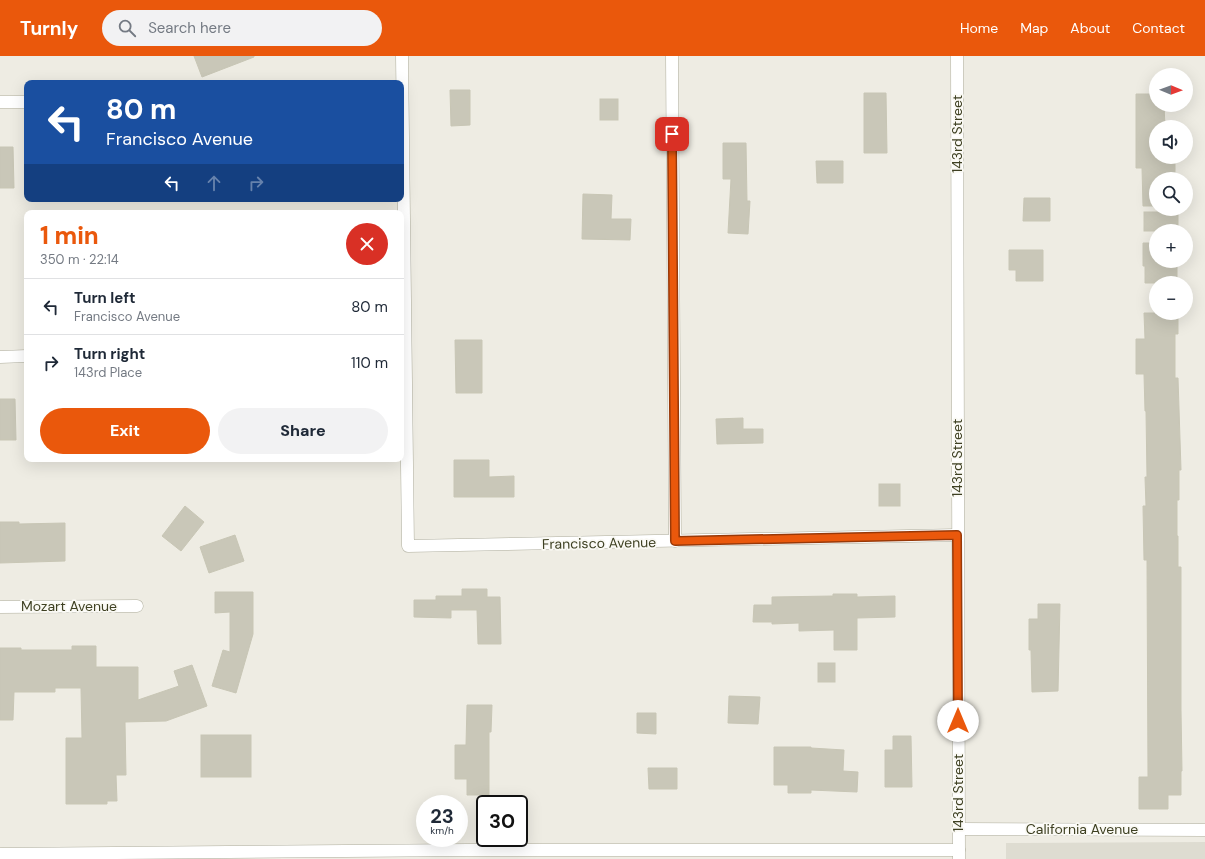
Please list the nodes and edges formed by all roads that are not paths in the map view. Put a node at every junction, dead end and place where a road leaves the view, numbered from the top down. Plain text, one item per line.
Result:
1 (402, 56) edge
2 (672, 56) edge
3 (957, 56) edge
4 (402, 80) edge
5 (0, 102) edge
6 (24, 102) edge
7 (404, 219) edge
8 (24, 356) edge
9 (0, 357) edge
10 (957, 535) junction
11 (675, 541) junction
12 (137, 606) dead end
13 (0, 607) edge
14 (958, 829) junction
15 (1205, 830) edge
16 (0, 854) edge
17 (468, 854) edge
18 (959, 855) edge

1 - 4 street, Francisco Avenue
2 - 11 street
3 - 10 street, 143rd Street
5 - 6 street
7 - 11 street, Francisco Avenue
8 - 9 street
10 - 11 street, Francisco Avenue
10 - 14 street, 143rd Street
12 - 13 street, Mozart Avenue
14 - 15 street, California Avenue
14 - 18 street, 143rd Street
16 - 17 street
17 - 18 street

